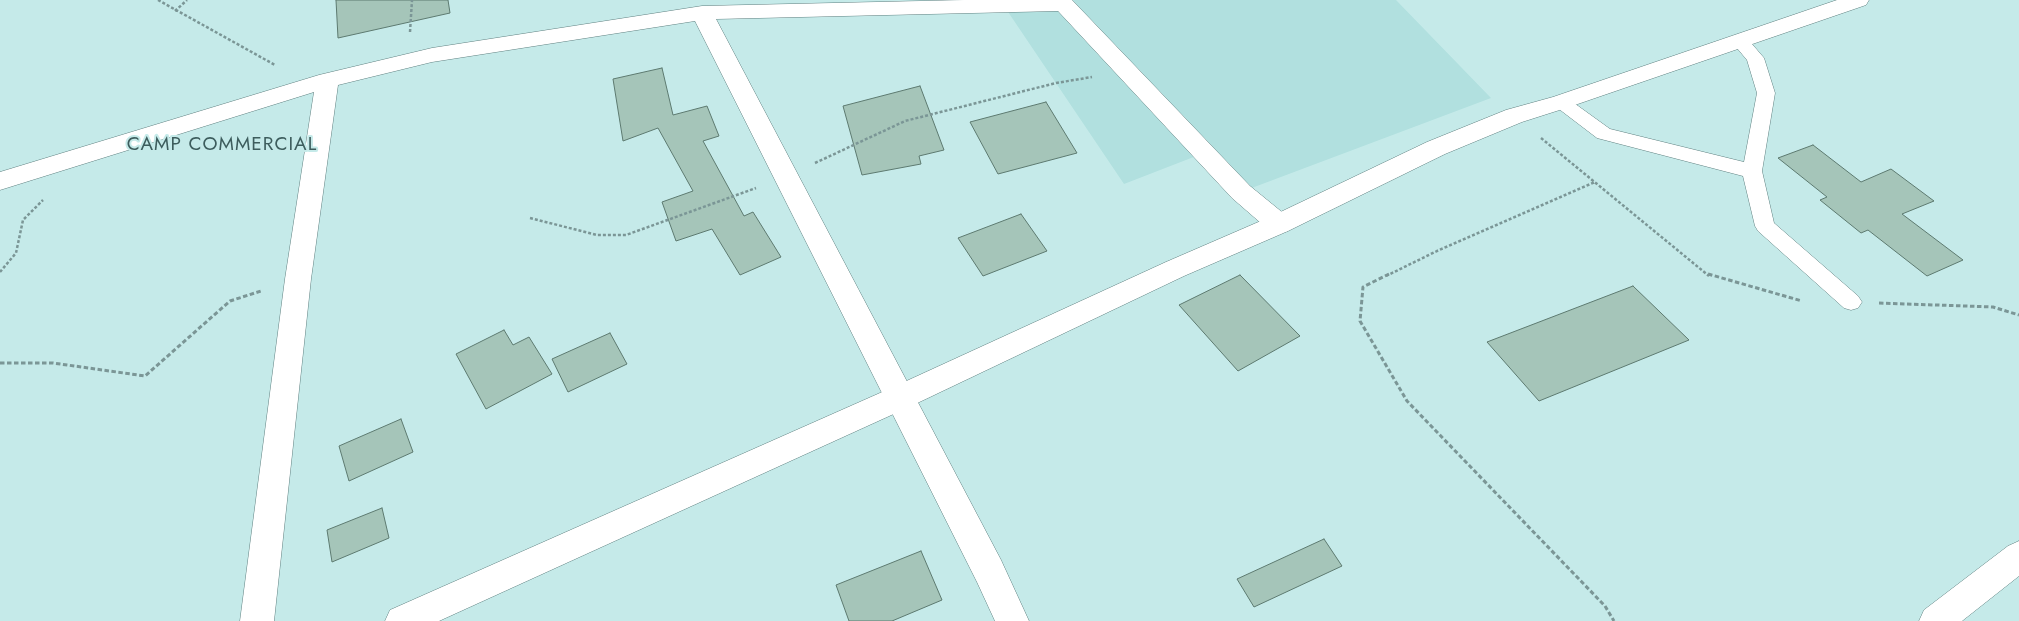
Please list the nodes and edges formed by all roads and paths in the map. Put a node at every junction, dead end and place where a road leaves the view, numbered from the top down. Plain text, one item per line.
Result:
1 (158, 0) edge
2 (187, 0) edge
3 (1858, 0) edge
4 (742, 6) edge
5 (175, 11) junction
6 (702, 14) junction
7 (1740, 41) junction
8 (1127, 70) junction
9 (327, 80) junction
10 (1561, 102) junction
11 (1752, 171) junction
12 (787, 177) junction
13 (0, 181) edge
14 (1595, 182) dead end
15 (49, 194) dead end
16 (530, 218) dead end
17 (1279, 224) junction
18 (0, 272) edge
19 (298, 279) junction
20 (1851, 302) dead end
21 (0, 363) edge
22 (899, 398) junction
23 (2019, 556) edge
24 (257, 621) edge
25 (402, 621) edge
26 (1012, 621) edge
27 (1614, 621) edge
28 (1936, 621) edge

1 - 5 path
2 - 5 path
3 - 7 street
4 - 6 street
4 - 8 street
5 - 9 path
6 - 9 street
6 - 12 street
7 - 10 street
7 - 11 lane
8 - 12 path
8 - 17 street
9 - 13 street
9 - 19 street
10 - 11 lane
10 - 17 street
11 - 20 lane
12 - 16 path
12 - 22 street
14 - 27 path
15 - 18 path
17 - 22 street
19 - 21 path
19 - 24 street
22 - 25 street
22 - 26 street
23 - 28 street

